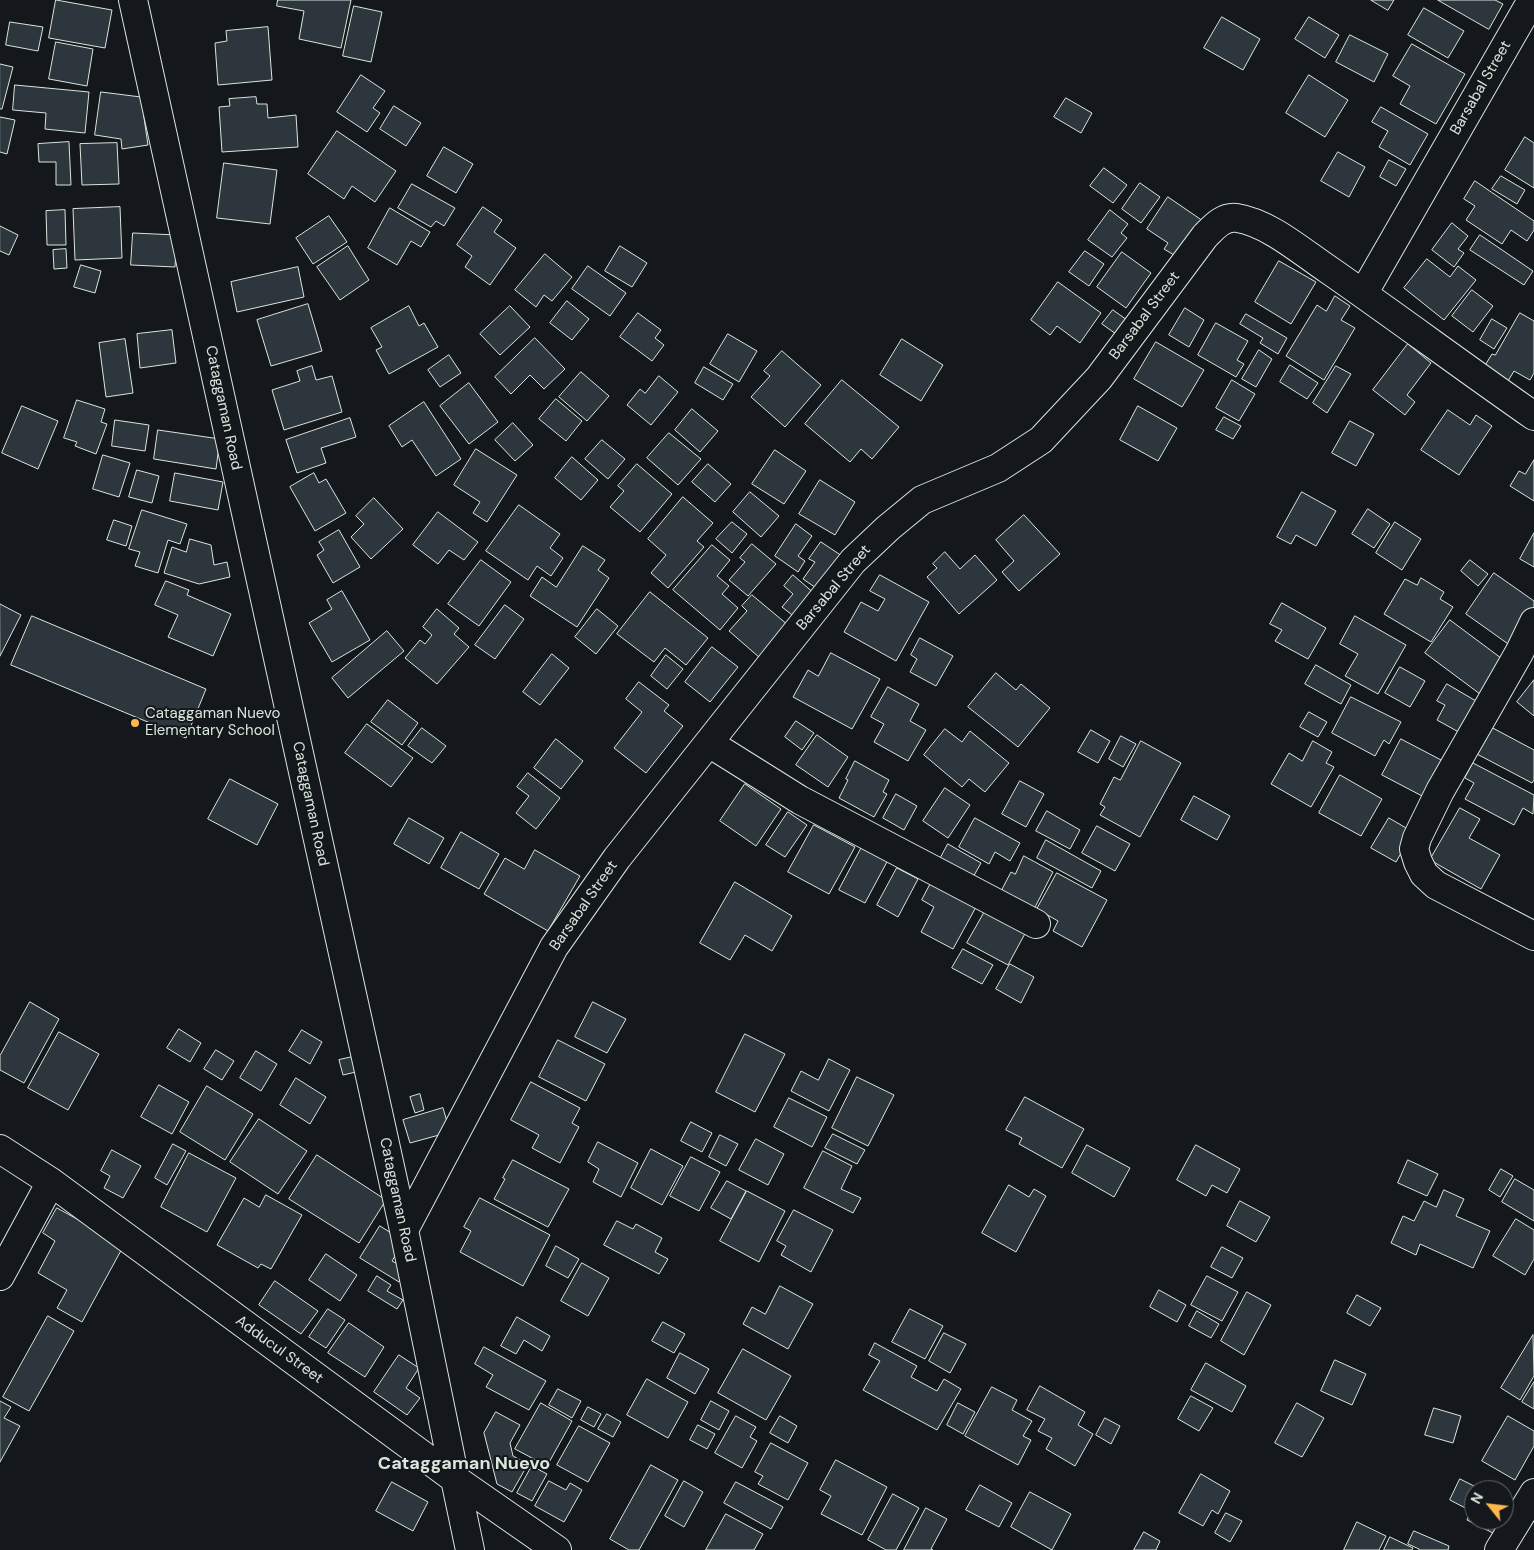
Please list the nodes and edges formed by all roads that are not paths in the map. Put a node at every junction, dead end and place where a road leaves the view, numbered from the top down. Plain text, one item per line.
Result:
1 (134, 0) edge
2 (1532, 0) edge
3 (1363, 294) junction
4 (1534, 416) edge
5 (1534, 622) edge
6 (709, 743) junction
7 (1036, 924) dead end
8 (1534, 936) edge
9 (0, 1149) edge
10 (51, 1182) junction
11 (404, 1230) junction
12 (0, 1276) edge
13 (454, 1479) junction
14 (1534, 1493) edge
15 (470, 1550) edge
16 (557, 1550) edge
17 (1499, 1550) edge

1 - 11 street, Cataggaman Road
2 - 3 street, Barsabal Street
3 - 4 street
3 - 6 street, Barsabal Street
5 - 8 street
6 - 7 street
6 - 11 street, Barsabal Street
9 - 10 street, Adducul Street
10 - 12 street
10 - 13 street, Adducul Street
11 - 13 street, Cataggaman Road
13 - 15 street, Cataggaman Road
13 - 16 street, Adducul Street
14 - 17 street

